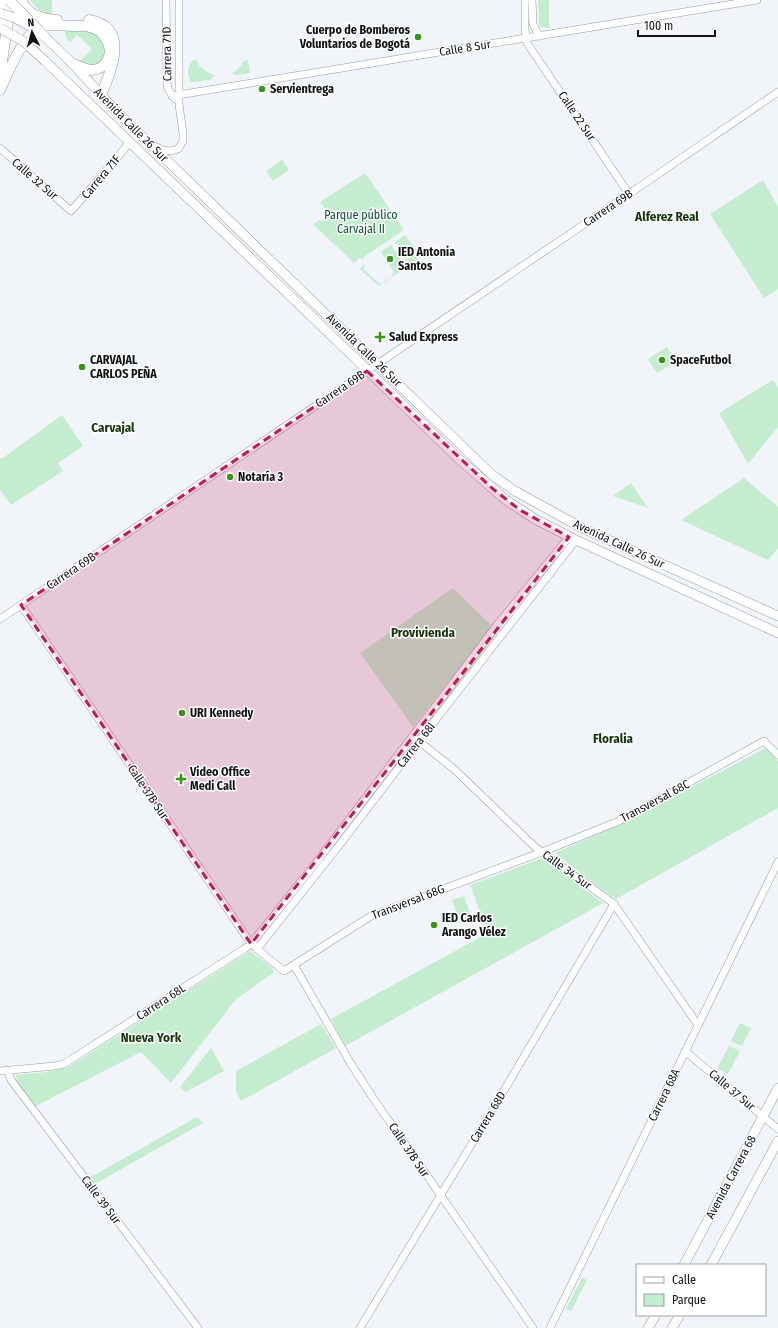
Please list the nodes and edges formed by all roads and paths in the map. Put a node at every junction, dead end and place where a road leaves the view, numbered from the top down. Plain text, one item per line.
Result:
1 (4, 0) edge
2 (10, 0) edge
3 (21, 0) edge
4 (166, 0) edge
5 (179, 0) edge
6 (525, 0) edge
7 (532, 0) edge
8 (757, 0) edge
9 (0, 13) edge
10 (0, 27) edge
11 (43, 34) junction
12 (539, 36) junction
13 (526, 38) junction
14 (72, 63) junction
15 (0, 75) edge
16 (0, 90) edge
17 (778, 92) edge
18 (101, 95) junction
19 (176, 95) junction
20 (130, 142) junction
21 (150, 144) junction
22 (0, 148) edge
23 (629, 194) junction
24 (71, 211) joint
25 (378, 363) junction
26 (367, 371) junction
27 (572, 539) junction
28 (21, 605) junction
29 (778, 616) edge
30 (0, 619) edge
31 (776, 632) edge
32 (416, 739) junction
33 (778, 755) edge
34 (542, 852) junction
35 (778, 862) edge
36 (614, 904) junction
37 (251, 944) junction
38 (257, 949) junction
39 (294, 965) junction
40 (284, 971) joint
41 (698, 1025) junction
42 (685, 1051) junction
43 (3, 1070) edge
44 (778, 1088) edge
45 (763, 1117) junction
46 (778, 1129) edge
47 (778, 1141) edge
48 (440, 1196) junction
49 (685, 1264) edge
50 (712, 1264) edge
51 (655, 1316) edge
52 (679, 1316) edge
53 (198, 1328) edge
54 (360, 1328) edge
55 (533, 1328) edge
56 (550, 1328) edge
57 (648, 1328) edge
58 (672, 1328) edge

1 - 10 highway
2 - 11 highway, bridge
2 - 15 highway
3 - 18 highway
4 - 19 street, Carrera 71D
5 - 19 street, Carrera 71D
6 - 13 street
7 - 12 street
8 - 12 street, Calle 8 Sur
9 - 11 main road, Avenida Calle 26 Sur, bridge
10 - 20 main road, Avenida Calle 26 Sur, bridge
11 - 14 main road, Avenida Calle 26 Sur
12 - 13 street, Calle 8 Sur
13 - 19 street, Calle 8 Sur
13 - 23 street, Calle 22 Sur
14 - 16 highway
14 - 18 main road, Avenida Calle 26 Sur
17 - 23 street, Carrera 69B
18 - 21 main road, Avenida Calle 26 Sur
19 - 21 street, Carrera 71D
20 - 24 street, Carrera 71F
20 - 26 main road, Avenida Calle 26 Sur
21 - 25 main road, Avenida Calle 26 Sur
22 - 24 street, Calle 32 Sur
23 - 25 street, Carrera 69B
25 - 26 street, Carrera 69B
25 - 29 main road, Avenida Calle 26 Sur
26 - 27 main road, Avenida Calle 26 Sur
26 - 28 street, Carrera 69B
27 - 31 main road, Avenida Calle 26 Sur
27 - 32 street, Carrera 68I
28 - 30 street, Carrera 69B
28 - 37 street, Calle 37B Sur
32 - 34 street, Calle 34 Sur
32 - 37 street, Carrera 68I
32 - 38 street, Carrera 68I
33 - 34 street, Transversal 68C
34 - 36 street, Calle 34 Sur
34 - 39 street, Transversal 68G
35 - 41 street, Carrera 68A
36 - 41 street, Calle 34 Sur
36 - 48 street, Carrera 68D
37 - 38 street, Calle 37B Sur
37 - 43 street, Carrera 68L
38 - 40 street, Calle 37B Sur
39 - 40 street, Transversal 68G
39 - 48 street, Calle 37B Sur
41 - 42 street, Carrera 68A
42 - 45 street, Calle 37 Sur
42 - 56 street, Carrera 68A
43 - 53 street, Calle 39 Sur
44 - 45 main road, Avenida Carrera 68
45 - 46 street, Calle 37 Sur
45 - 49 main road, Avenida Carrera 68
47 - 50 main road, Avenida Carrera 68
48 - 54 street, Carrera 68D
48 - 55 street, Calle 37B Sur
51 - 57 main road
52 - 58 main road

